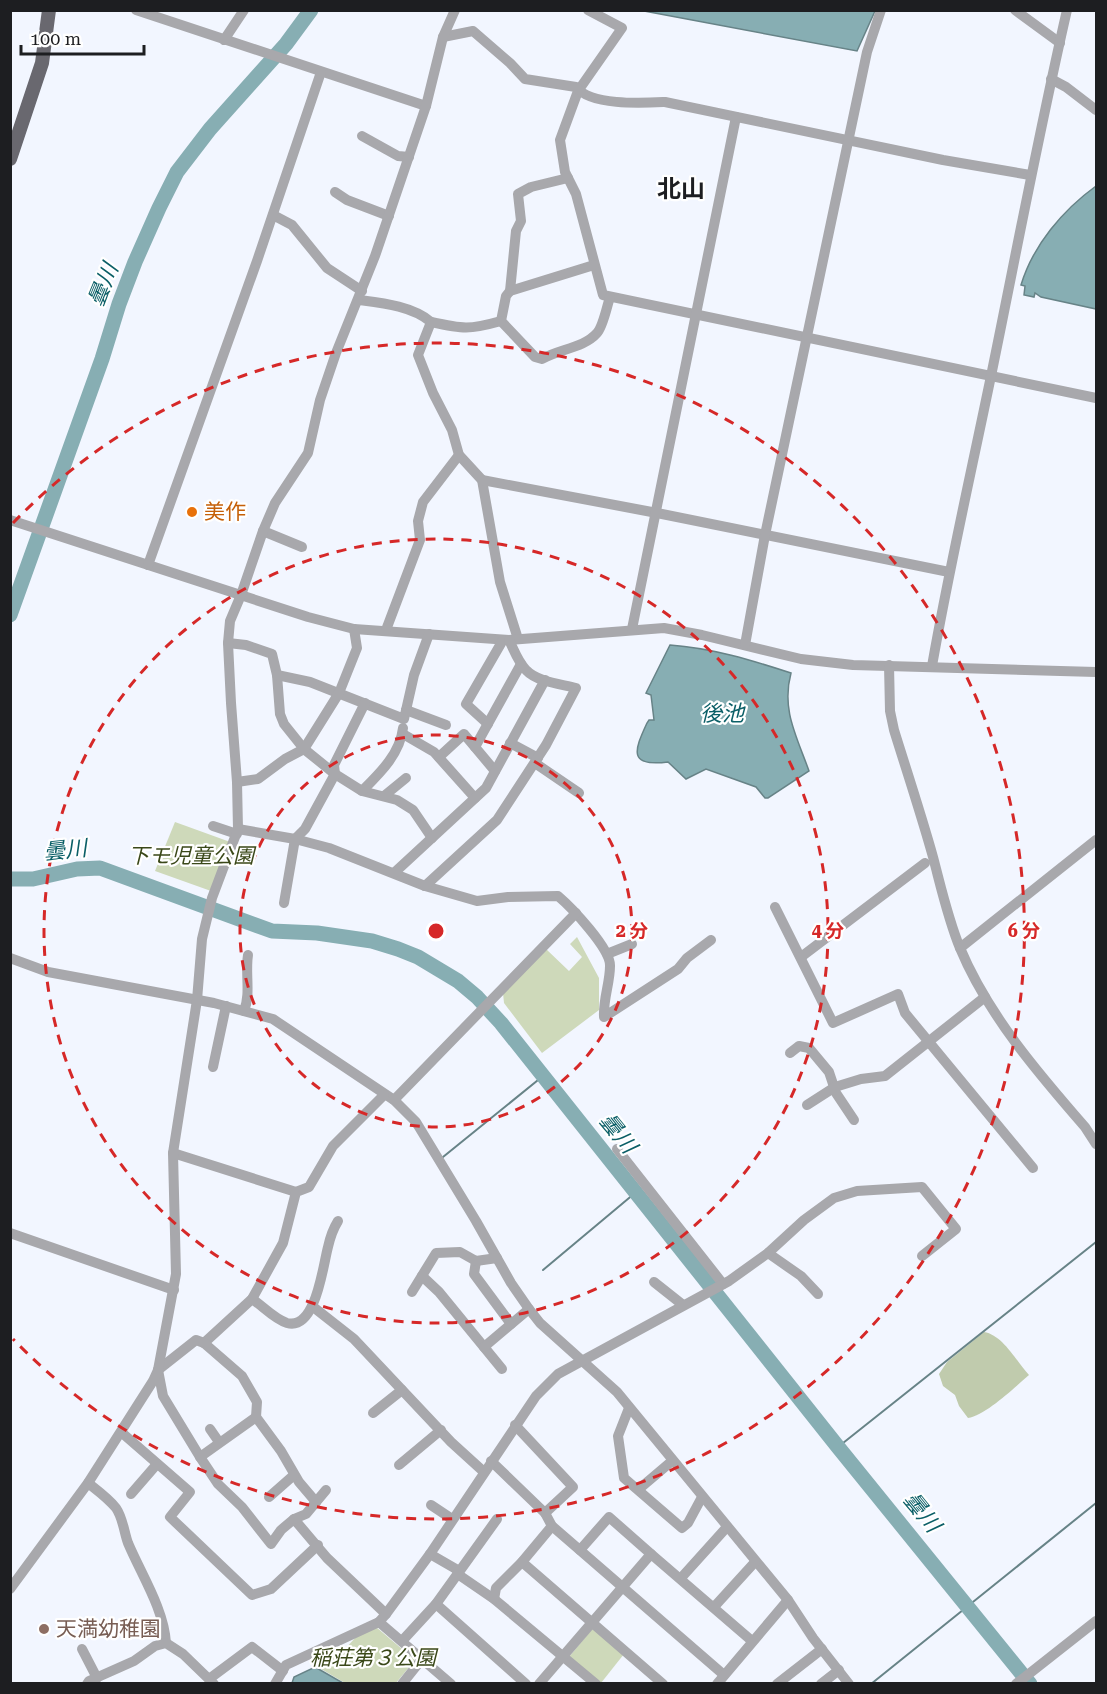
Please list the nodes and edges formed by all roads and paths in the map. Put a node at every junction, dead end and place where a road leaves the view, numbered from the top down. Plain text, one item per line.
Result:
1 (49, 10) edge
2 (136, 10) edge
3 (244, 10) edge
4 (455, 10) edge
5 (588, 10) edge
6 (881, 10) edge
7 (1015, 10) edge
8 (1067, 10) edge
9 (443, 37) junction
10 (225, 40) junction
11 (1059, 43) junction
12 (321, 72) junction
13 (1051, 79) junction
14 (578, 91) junction
15 (427, 101) junction
16 (1096, 110) edge
17 (736, 117) junction
18 (362, 136) dead end
19 (849, 140) junction
20 (409, 157) junction
21 (10, 159) edge
22 (1030, 175) junction
23 (568, 178) junction
24 (335, 192) dead end
25 (273, 214) junction
26 (389, 216) junction
27 (594, 265) junction
28 (510, 291) junction
29 (360, 295) junction
30 (610, 297) junction
31 (696, 316) junction
32 (501, 321) junction
33 (431, 322) junction
34 (807, 337) junction
35 (991, 376) junction
36 (1096, 398) edge
37 (459, 455) junction
38 (482, 480) junction
39 (657, 513) junction
40 (14, 521) edge
41 (263, 531) junction
42 (765, 535) junction
43 (302, 547) dead end
44 (148, 565) junction
45 (949, 572) junction
46 (241, 595) junction
47 (354, 629) junction
48 (632, 629) junction
49 (386, 630) junction
50 (429, 634) junction
51 (510, 640) junction
52 (228, 643) junction
53 (745, 645) junction
54 (521, 664) junction
55 (889, 665) junction
56 (932, 666) junction
57 (1096, 672) edge
58 (277, 675) junction
59 (545, 680) junction
60 (339, 693) junction
61 (365, 703) junction
62 (405, 714) junction
63 (488, 724) junction
64 (446, 725) dead end
65 (403, 734) junction
66 (510, 743) junction
67 (475, 747) junction
68 (304, 749) junction
69 (439, 757) junction
70 (537, 760) junction
71 (495, 771) junction
72 (335, 774) junction
73 (406, 778) dead end
74 (237, 782) junction
75 (362, 790) junction
76 (579, 793) dead end
77 (384, 796) junction
78 (475, 798) junction
79 (213, 826) dead end
80 (238, 831) junction
81 (432, 838) junction
82 (296, 839) junction
83 (1096, 840) edge
84 (925, 863) dead end
85 (394, 873) junction
86 (425, 886) junction
87 (284, 903) dead end
88 (775, 907) dead end
89 (576, 913) junction
90 (711, 940) dead end
91 (632, 944) dead end
92 (960, 948) junction
93 (607, 954) junction
94 (248, 955) dead end
95 (801, 957) junction
96 (10, 958) edge
97 (985, 997) junction
98 (197, 1000) junction
99 (226, 1006) junction
100 (244, 1011) junction
101 (928, 1042) junction
102 (790, 1053) dead end
103 (213, 1067) dead end
104 (835, 1087) junction
105 (389, 1098) junction
106 (807, 1105) dead end
107 (855, 1120) dead end
108 (1096, 1144) edge
109 (617, 1149) dead end
110 (172, 1153) junction
111 (1033, 1168) dead end
112 (296, 1192) junction
113 (338, 1221) dead end
114 (10, 1233) edge
115 (768, 1253) junction
116 (922, 1256) dead end
117 (497, 1258) junction
118 (476, 1261) junction
119 (422, 1276) junction
120 (654, 1282) dead end
121 (722, 1284) junction
122 (174, 1290) junction
123 (412, 1292) dead end
124 (818, 1294) dead end
125 (252, 1299) junction
126 (683, 1305) junction
127 (312, 1306) junction
128 (529, 1309) junction
129 (511, 1324) junction
130 (204, 1343) junction
131 (484, 1347) junction
132 (581, 1360) junction
133 (502, 1369) dead end
134 (158, 1370) junction
135 (402, 1390) junction
136 (629, 1408) junction
137 (373, 1413) dead end
138 (256, 1417) junction
139 (515, 1425) junction
140 (210, 1429) dead end
141 (441, 1430) junction
142 (121, 1432) junction
143 (219, 1442) junction
144 (200, 1457) junction
145 (402, 1460) dead end
146 (491, 1461) junction
147 (672, 1461) junction
148 (157, 1464) junction
149 (484, 1472) junction
150 (294, 1474) junction
151 (88, 1483) junction
152 (133, 1486) dead end
153 (639, 1489) junction
154 (326, 1490) dead end
155 (269, 1497) dead end
156 (702, 1497) junction
157 (316, 1503) junction
158 (431, 1505) dead end
159 (544, 1513) junction
160 (294, 1519) junction
161 (452, 1520) junction
162 (496, 1526) dead end
163 (552, 1526) junction
164 (727, 1527) junction
165 (318, 1545) junction
166 (580, 1550) junction
167 (430, 1554) junction
168 (651, 1554) junction
169 (522, 1562) junction
170 (755, 1562) junction
171 (459, 1575) junction
172 (681, 1578) junction
173 (623, 1587) junction
174 (10, 1589) edge
175 (494, 1599) junction
176 (788, 1600) junction
177 (436, 1604) junction
178 (714, 1607) junction
179 (382, 1618) junction
180 (1096, 1621) edge
181 (592, 1622) junction
182 (402, 1641) junction
183 (752, 1641) junction
184 (166, 1643) junction
185 (82, 1649) dead end
186 (822, 1649) junction
187 (564, 1656) junction
188 (422, 1659) junction
189 (838, 1670) junction
190 (283, 1671) junction
191 (720, 1679) edge
192 (92, 1681) edge
193 (212, 1681) edge
194 (1018, 1682) edge
195 (275, 1683) edge
196 (402, 1683) edge
197 (451, 1683) edge
198 (526, 1683) edge
199 (539, 1683) edge
200 (596, 1683) edge
201 (663, 1683) edge
202 (777, 1683) edge
203 (822, 1683) edge
204 (849, 1683) edge

1 - 21 main road
2 - 10 street
3 - 10 street
4 - 9 street
5 - 14 street
6 - 19 street
7 - 11 street
8 - 11 street
9 - 14 street
9 - 15 street
10 - 12 street
11 - 13 street
12 - 15 street
12 - 25 street
13 - 16 street
13 - 22 street
14 - 17 street
14 - 23 street
15 - 20 street
17 - 19 street
17 - 31 street
18 - 20 street
19 - 22 street
19 - 34 street
20 - 26 street
22 - 35 street
23 - 27 street
23 - 28 street
24 - 26 street
25 - 29 street
25 - 44 street
26 - 29 street
27 - 28 street
27 - 30 street
28 - 32 street
29 - 33 street
29 - 41 street
30 - 31 street
30 - 32 street
31 - 34 street
31 - 39 street
32 - 33 street
33 - 37 street
34 - 35 street
34 - 42 street
35 - 36 street
35 - 45 street
37 - 38 street
37 - 49 street
38 - 39 street
38 - 51 street
39 - 42 street
39 - 48 street
40 - 44 street
41 - 43 street
41 - 46 street
42 - 45 street
42 - 53 street
44 - 46 street
45 - 56 street
46 - 47 street
46 - 52 street
47 - 49 street
47 - 60 street
48 - 51 street
48 - 53 street
49 - 50 street
50 - 51 street
50 - 62 street
51 - 54 street
51 - 63 street
52 - 58 street
52 - 74 street
53 - 55 street
54 - 59 street
54 - 63 street
55 - 56 street
55 - 92 street
56 - 57 street
58 - 60 street
58 - 68 street
59 - 66 street
59 - 70 street
60 - 61 street
60 - 68 street
61 - 62 street
61 - 72 street
62 - 64 street
62 - 65 street
63 - 67 street
65 - 69 street
65 - 75 street
66 - 70 street
66 - 71 street
67 - 69 street
67 - 71 street
68 - 72 street
68 - 74 street
69 - 78 street
70 - 76 street
70 - 86 street
71 - 78 street
72 - 75 street
72 - 82 street
73 - 77 street
74 - 80 street
75 - 77 street
77 - 81 street
78 - 81 street
79 - 80 street
80 - 82 street
80 - 98 street
81 - 85 street
82 - 85 street
82 - 87 street
83 - 92 street
84 - 95 street
85 - 86 street
86 - 89 street
88 - 95 street
89 - 93 street
89 - 105 street
90 - 93 street
91 - 93 street
92 - 97 street
94 - 100 street
95 - 101 street
96 - 98 street
97 - 101 street
97 - 108 street
98 - 99 street
98 - 110 street
99 - 100 street
99 - 103 street
100 - 105 street
101 - 104 street
101 - 111 street
102 - 104 street
104 - 106 street
104 - 107 street
105 - 112 street
105 - 117 street
109 - 121 street
110 - 112 street
110 - 122 street
112 - 125 street
113 - 127 street
114 - 122 street
115 - 116 street
115 - 121 street
115 - 124 street
117 - 118 street
117 - 128 street
118 - 119 street
118 - 129 street
119 - 123 street
119 - 131 street
120 - 126 street
121 - 126 street
122 - 134 street
125 - 127 street
125 - 130 street
126 - 132 street
127 - 135 street
128 - 129 street
128 - 132 street
129 - 131 street
130 - 134 street
130 - 138 street
131 - 133 street
132 - 136 street
132 - 139 street
134 - 142 street
134 - 144 street
135 - 137 street
135 - 141 street
136 - 147 street
136 - 153 street
138 - 143 street
138 - 150 street
139 - 146 street
139 - 159 street
140 - 143 street
141 - 145 street
141 - 149 street
142 - 148 street
142 - 151 street
143 - 144 street
144 - 160 street
146 - 149 street
146 - 159 street
147 - 153 street
147 - 156 street
148 - 152 street
148 - 165 street
149 - 161 street
150 - 155 street
150 - 157 street
151 - 174 street
151 - 184 street
153 - 156 street
154 - 157 street
156 - 164 street
157 - 160 street
158 - 161 street
159 - 163 street
160 - 165 street
161 - 167 street
162 - 171 street
163 - 166 street
163 - 169 street
164 - 170 street
164 - 172 street
165 - 179 street
166 - 168 street
166 - 173 street
167 - 171 street
167 - 179 street
168 - 172 street
168 - 173 street
169 - 175 street
169 - 181 street
170 - 176 street
170 - 178 street
171 - 175 street
171 - 177 street
172 - 178 street
173 - 181 street
173 - 191 street
175 - 187 street
176 - 183 street
176 - 186 street
177 - 182 street
177 - 198 street
178 - 183 street
179 - 182 street
179 - 190 street
180 - 194 street
181 - 187 street
181 - 201 street
182 - 188 street
183 - 191 street
184 - 192 street
184 - 193 street
185 - 192 street
186 - 189 street
186 - 202 street
187 - 199 street
187 - 200 street
188 - 196 street
188 - 197 street
189 - 203 street
189 - 204 street
190 - 193 street
190 - 195 street

